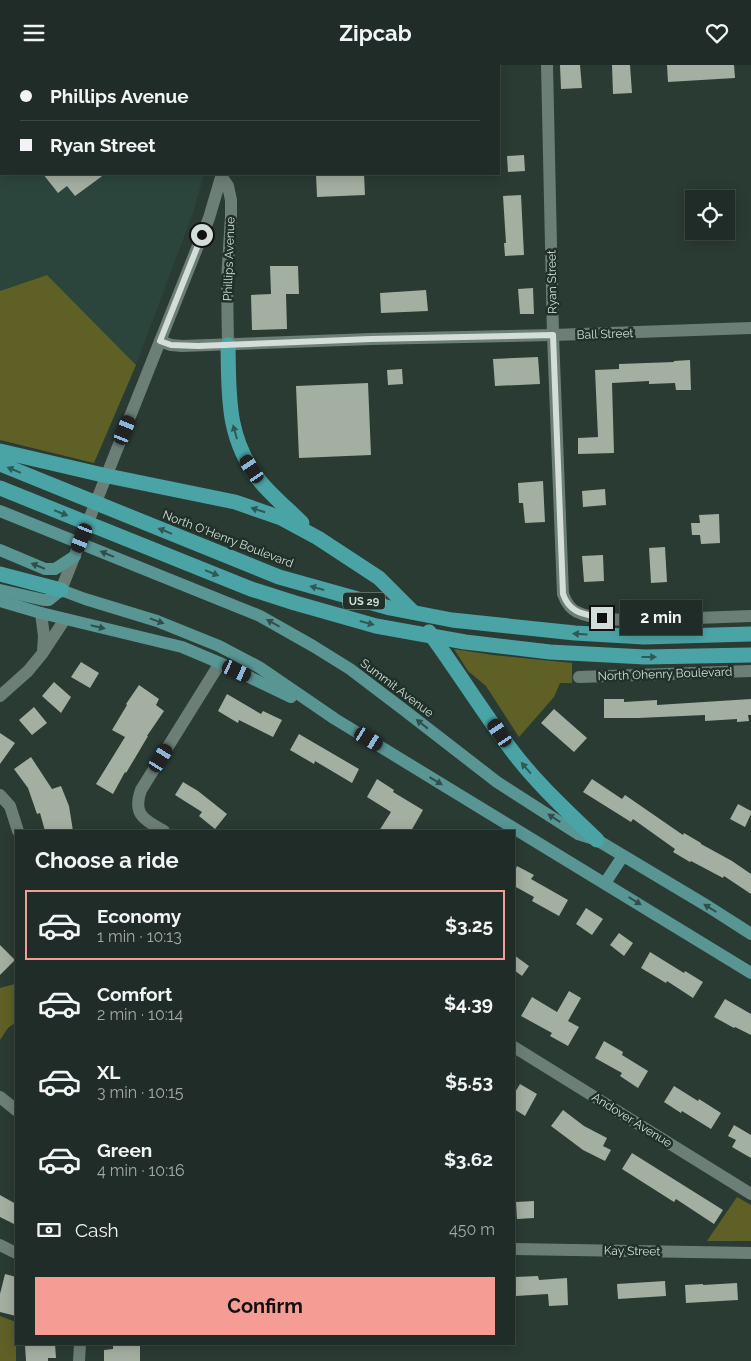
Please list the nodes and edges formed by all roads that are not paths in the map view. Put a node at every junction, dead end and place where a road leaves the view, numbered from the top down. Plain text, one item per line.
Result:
1 (547, 65) edge
2 (222, 175) edge
3 (751, 328) edge
4 (553, 335) junction
5 (160, 341) junction
6 (228, 345) junction
7 (0, 451) edge
8 (0, 464) edge
9 (0, 488) edge
10 (0, 511) edge
11 (318, 538) junction
12 (0, 550) edge
13 (75, 556) junction
14 (0, 574) edge
15 (0, 590) edge
16 (61, 591) junction
17 (0, 601) edge
18 (41, 613) junction
19 (751, 616) edge
20 (65, 619) junction
21 (751, 634) edge
22 (42, 653) junction
23 (751, 655) edge
24 (220, 663) junction
25 (751, 671) edge
26 (579, 677) dead end
27 (0, 696) edge
28 (335, 719) junction
29 (0, 795) edge
30 (18, 830) edge
31 (162, 830) edge
32 (597, 840) junction
33 (622, 856) junction
34 (605, 883) junction
35 (751, 934) edge
36 (751, 973) edge
37 (515, 1048) edge
38 (0, 1097) edge
39 (15, 1109) edge
40 (751, 1194) edge
41 (0, 1245) edge
42 (515, 1249) edge
43 (15, 1252) edge
44 (751, 1253) edge
45 (80, 1345) edge
46 (79, 1361) edge

1 - 4 street, Ryan Street
2 - 5 street, Phillips Avenue
2 - 6 street, Phillips Avenue
3 - 4 street, Ball Street
4 - 6 street, Ball Street
4 - 19 street, Ryan Street
5 - 6 street, Ball Street
5 - 13 street, Phillips Avenue
11 -> 6 highway
11 -> 7 highway
21 -> 8 highway, North O'Henry Boulevard / US 29
9 -> 23 highway, US 29
32 -> 10 main road, Summit Avenue
32 -> 11 highway
13 -> 12 main road
13 - 16 street, Phillips Avenue
14 - 16 highway
15 - 16 main road
16 -> 28 main road
17 - 18 main road
18 - 20 main road
18 - 22 street
20 - 22 street
20 -> 24 main road
22 - 27 street
24 - 28 main road
24 - 31 street
25 - 26 street, North Ohenry Boulevard
28 -> 34 main road
29 - 30 street
32 - 33 main road, Summit Avenue
33 - 34 main road
35 -> 33 main road, Summit Avenue
34 -> 36 main road
37 - 40 street, Andover Avenue
38 - 39 street
41 - 43 street
42 - 44 street, Kay Street
45 - 46 street

